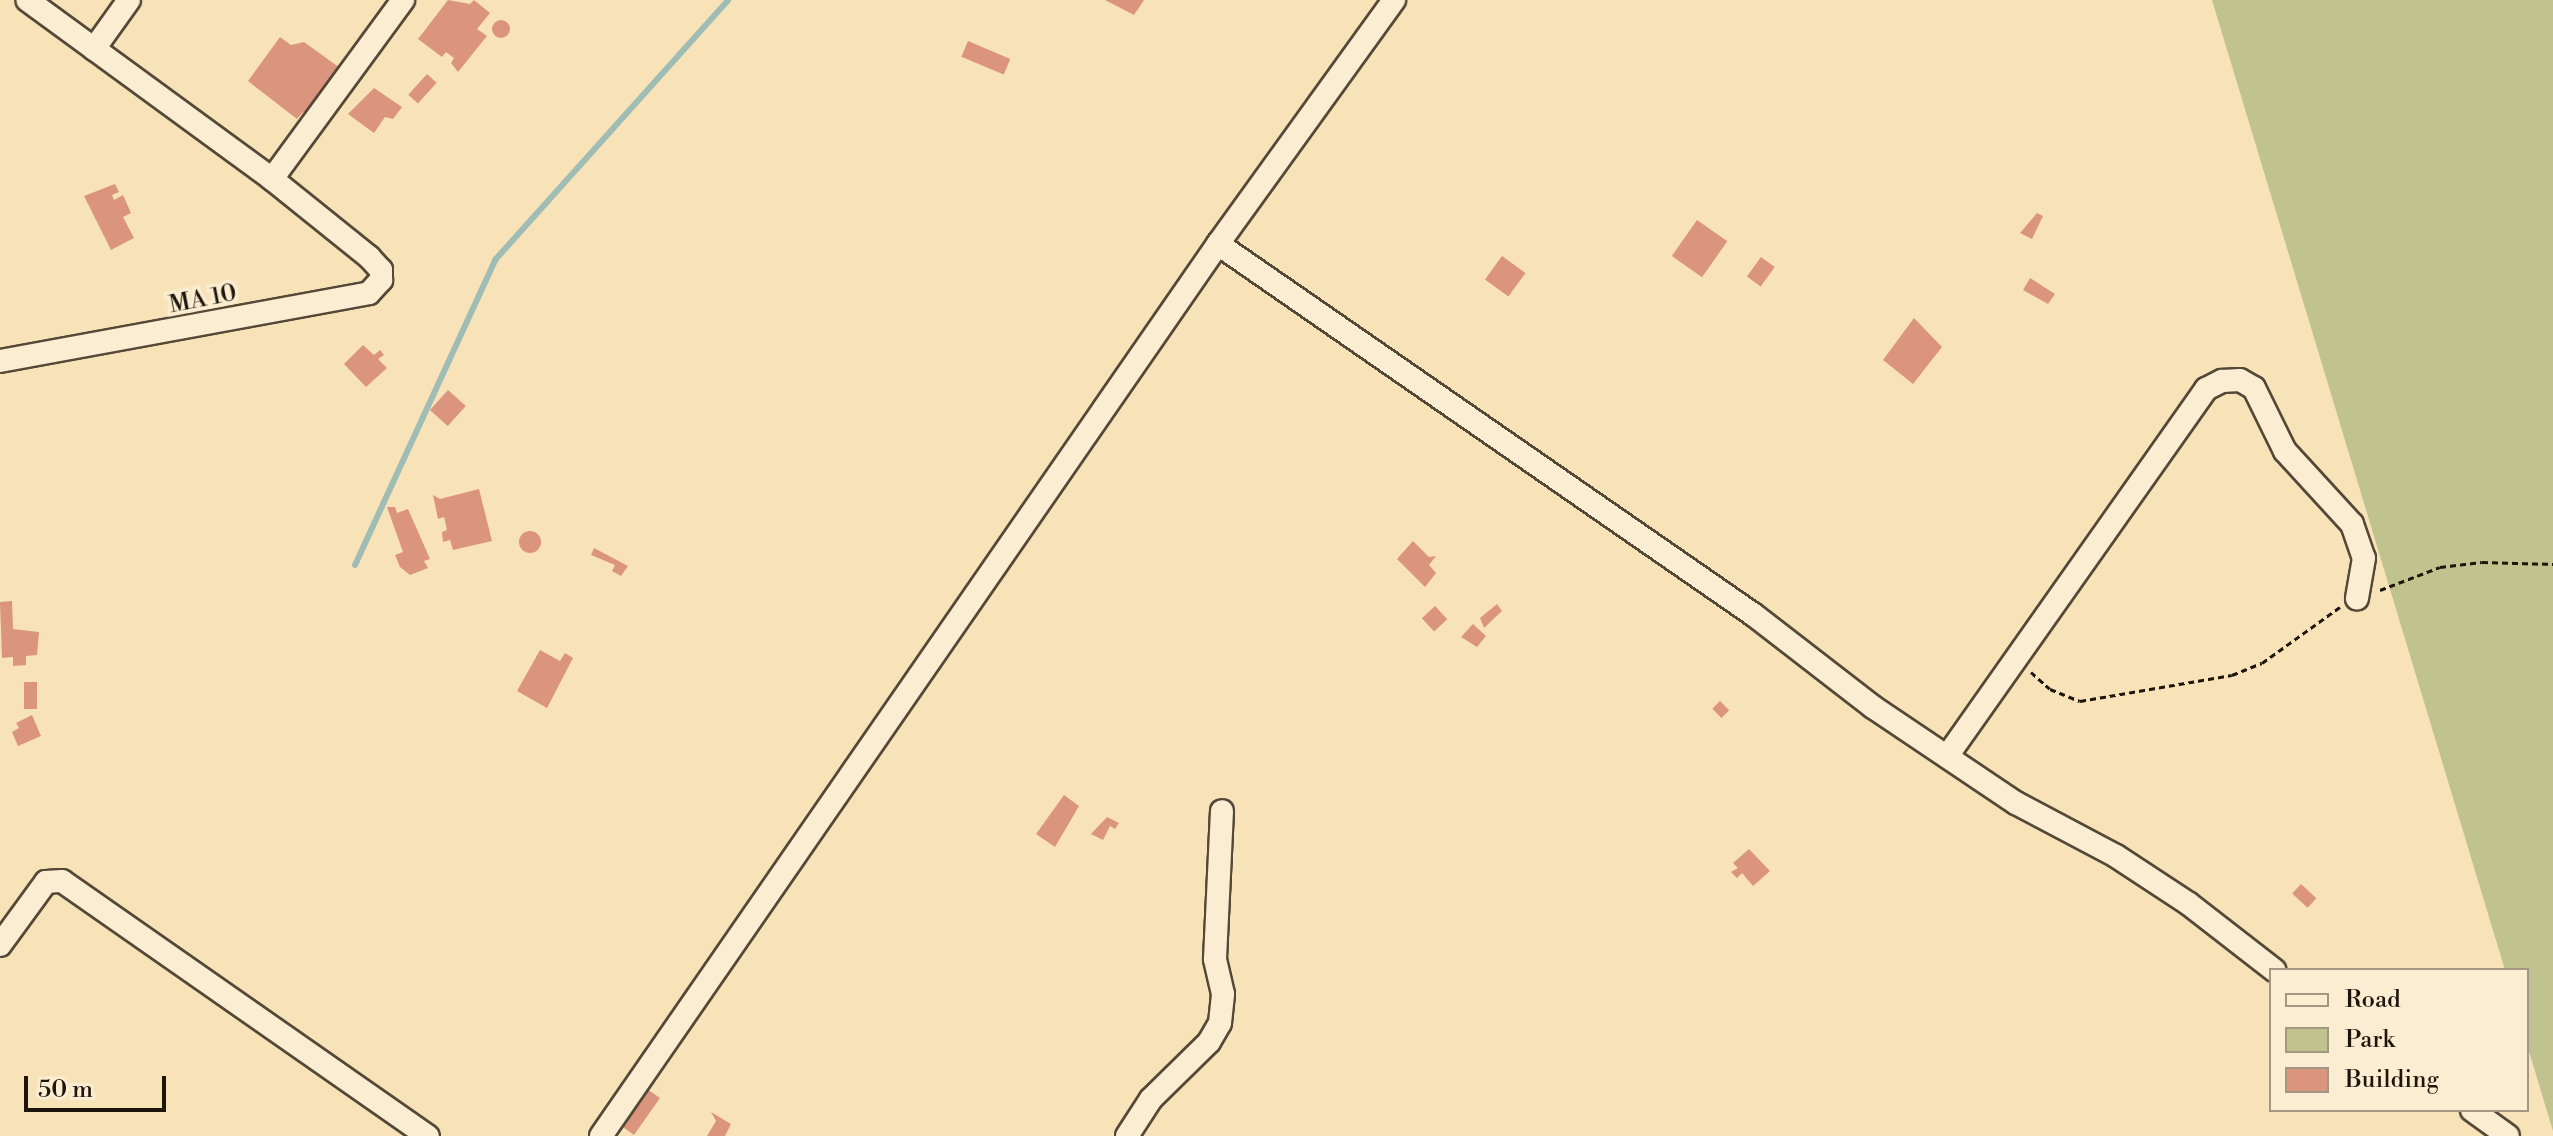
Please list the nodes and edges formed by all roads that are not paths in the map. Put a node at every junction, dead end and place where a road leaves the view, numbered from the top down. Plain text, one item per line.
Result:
1 (27, 0) edge
2 (129, 0) edge
3 (403, 0) edge
4 (1394, 0) edge
5 (94, 49) junction
6 (272, 179) junction
7 (1218, 244) junction
8 (0, 361) edge
9 (2357, 598) road end
10 (1948, 755) junction
11 (1222, 811) dead end
12 (0, 945) edge
13 (2271, 968) edge
14 (2475, 1112) edge
15 (428, 1136) edge
16 (601, 1136) edge
17 (1127, 1136) edge
18 (2508, 1136) edge

1 - 5 street
2 - 5 street
3 - 6 street
4 - 7 street
5 - 6 street
6 - 8 street, MA 10
7 - 10 street
7 - 16 street
9 - 10 street
10 - 13 street
11 - 17 street
12 - 15 street
14 - 18 street

